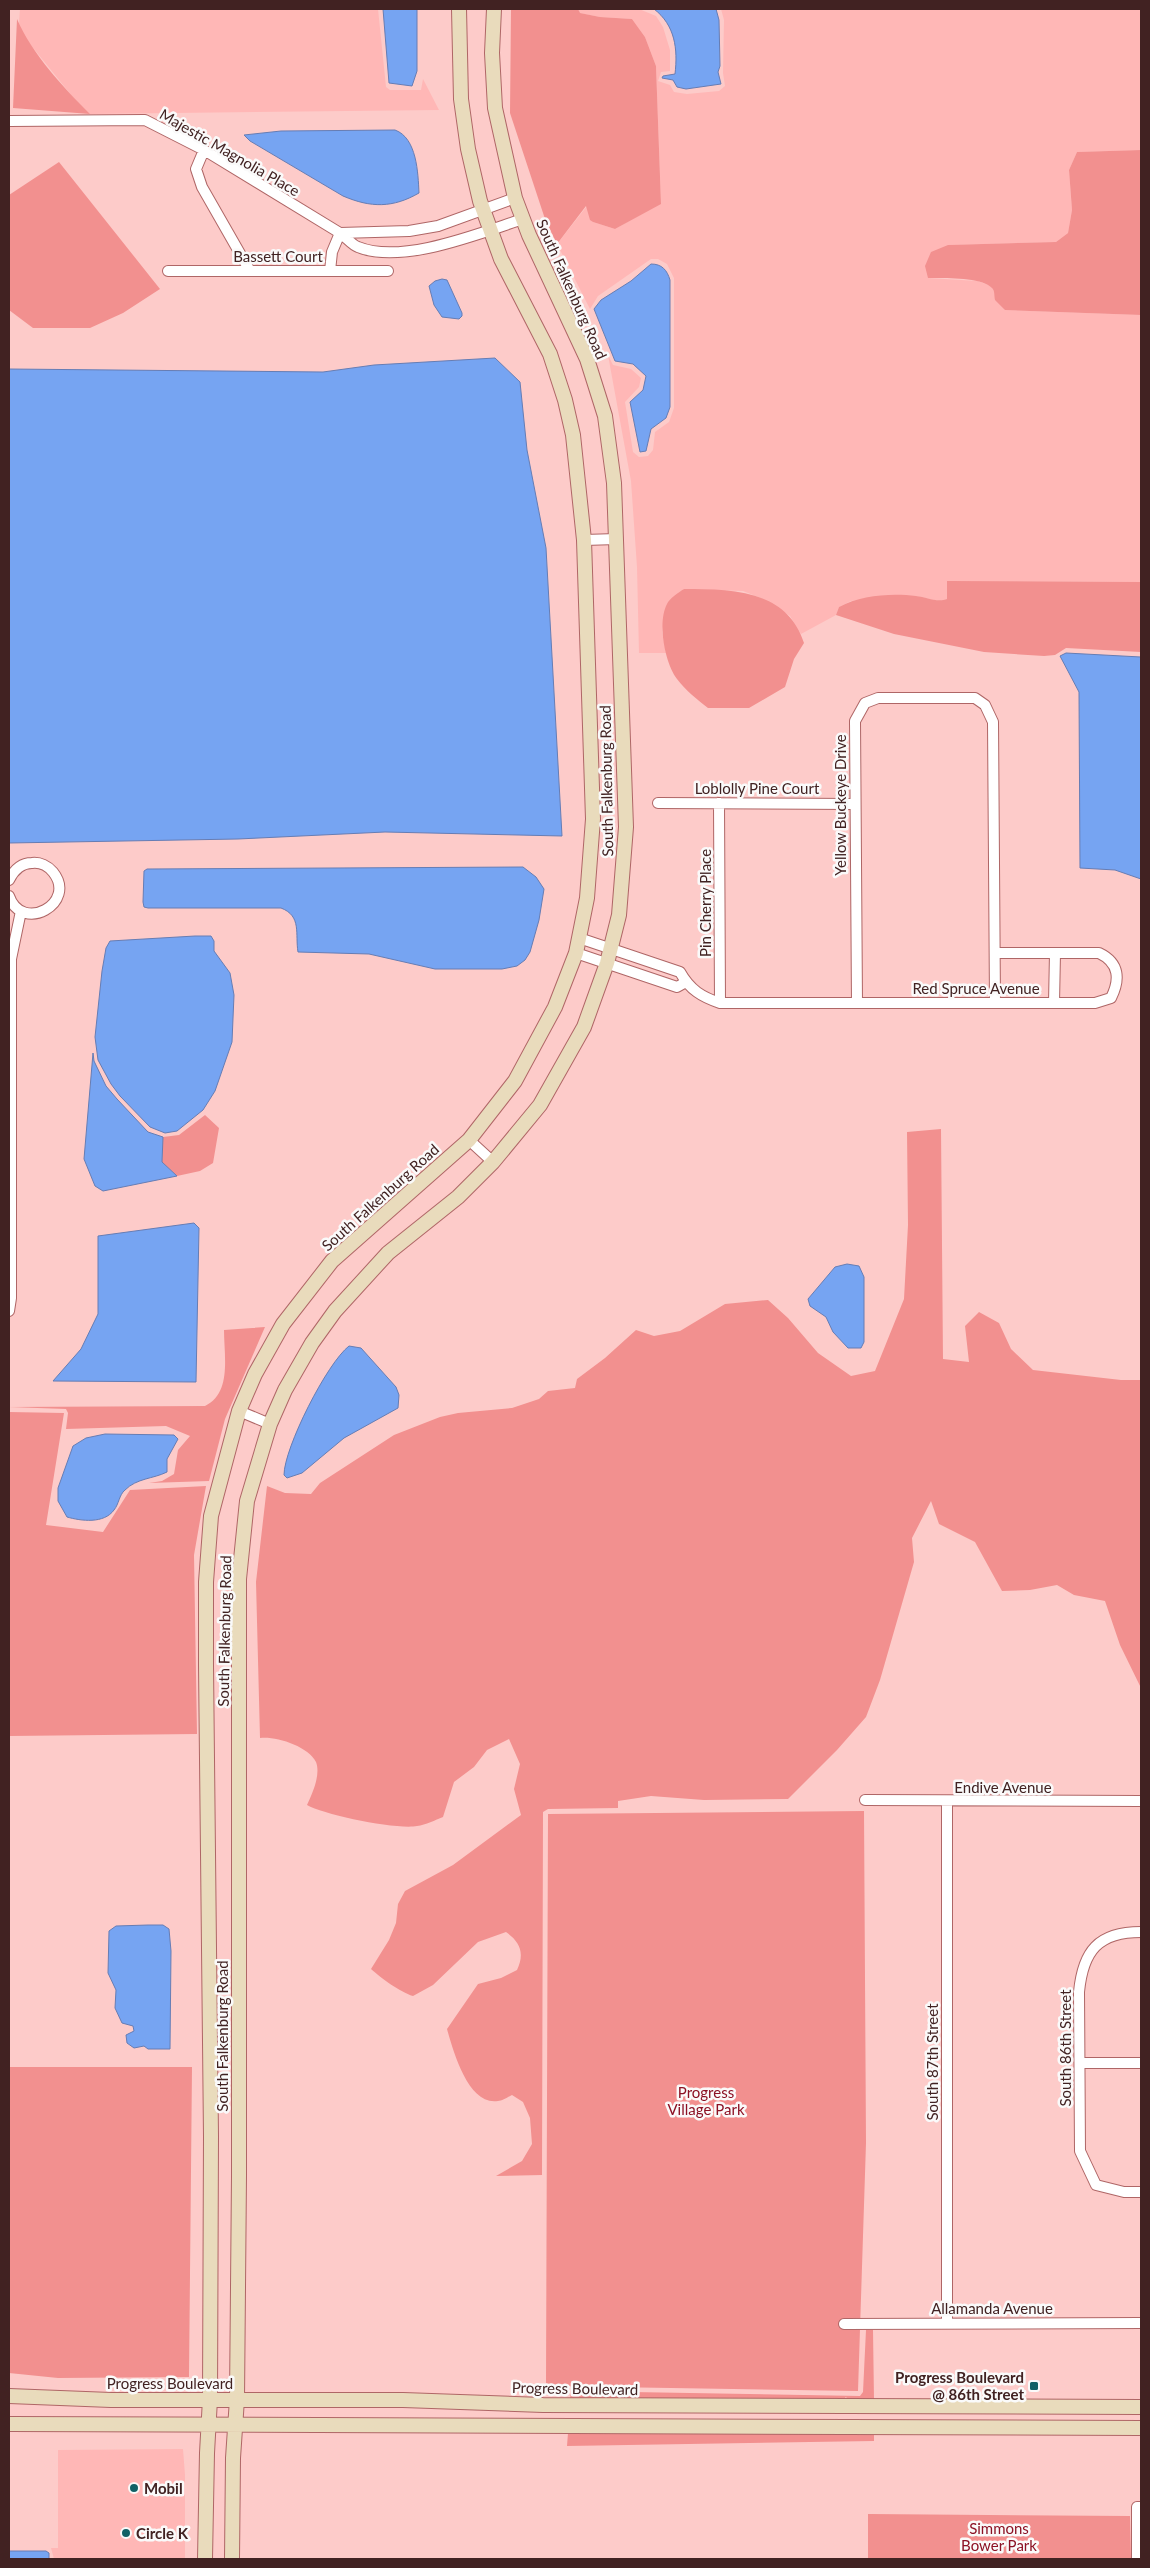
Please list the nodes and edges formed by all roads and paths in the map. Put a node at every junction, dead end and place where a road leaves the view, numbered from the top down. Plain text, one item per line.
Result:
1 (459, 9) edge
2 (494, 9) edge
3 (9, 121) edge
4 (204, 150) junction
5 (515, 198) junction
6 (483, 209) junction
7 (523, 219) junction
8 (491, 230) junction
9 (409, 231) junction
10 (340, 233) junction
11 (411, 251) junction
12 (168, 271) dead end
13 (250, 271) junction
14 (330, 271) junction
15 (388, 271) dead end
16 (616, 539) junction
17 (584, 540) junction
18 (658, 803) dead end
19 (719, 803) junction
20 (856, 804) junction
21 (9, 880) edge
22 (9, 896) edge
23 (22, 911) junction
24 (579, 938) junction
25 (611, 949) junction
26 (576, 952) junction
27 (995, 953) junction
28 (1055, 953) junction
29 (606, 963) junction
30 (662, 966) junction
31 (658, 980) junction
32 (686, 982) junction
33 (856, 1003) junction
34 (720, 1004) junction
35 (995, 1004) junction
36 (1054, 1004) junction
37 (469, 1140) junction
38 (492, 1162) junction
39 (10, 1180) edge
40 (9, 1311) edge
41 (239, 1411) junction
42 (270, 1424) junction
43 (866, 1800) dead end
44 (1141, 1801) edge
45 (947, 1802) junction
46 (1141, 1932) edge
47 (1080, 2063) junction
48 (1141, 2063) edge
49 (1141, 2192) edge
50 (947, 2323) junction
51 (1141, 2323) edge
52 (844, 2324) dead end
53 (9, 2396) edge
54 (210, 2399) junction
55 (237, 2399) junction
56 (845, 2406) junction
57 (993, 2406) junction
58 (1141, 2407) edge
59 (9, 2424) edge
60 (208, 2425) junction
61 (236, 2425) junction
62 (676, 2427) junction
63 (882, 2427) junction
64 (1141, 2428) edge
65 (993, 2429) junction
66 (1139, 2507) edge
67 (205, 2559) edge
68 (232, 2559) edge
69 (1137, 2559) edge

1 - 6 street, South Falkenburg Road
2 - 5 street, South Falkenburg Road
3 - 4 street, Majestic Magnolia Place
4 - 10 street, Majestic Magnolia Place
4 - 13 street
5 - 6 street
5 - 7 street, South Falkenburg Road
6 - 8 street, South Falkenburg Road
6 - 9 street
7 - 8 street, Majestic Magnolia Place
7 - 16 street, South Falkenburg Road
8 - 11 street, Majestic Magnolia Place
8 - 17 street, South Falkenburg Road
9 - 10 street
9 - 11 street
10 - 11 street, Majestic Magnolia Place
10 - 14 street
12 - 13 street, Bassett Court
13 - 14 street, Bassett Court
14 - 15 street, Bassett Court
16 - 17 street
16 - 25 street, South Falkenburg Road
17 - 24 street, South Falkenburg Road
18 - 19 street, Loblolly Pine Court
19 - 20 street, Loblolly Pine Court
19 - 34 street, Pin Cherry Place
20 - 27 street, Yellow Buckeye Drive
20 - 33 street, Yellow Buckeye Drive
21 - 23 street
22 - 23 street
23 - 39 street
24 - 25 street, Red Spruce Avenue
24 - 26 street, South Falkenburg Road
25 - 29 street, South Falkenburg Road
25 - 30 street, Red Spruce Avenue
26 - 29 street
26 - 37 street, South Falkenburg Road
27 - 28 street, Red Spruce Avenue
27 - 35 street, Yellow Buckeye Drive
28 - 36 street
28 - 36 street, Red Spruce Avenue
29 - 31 street
29 - 38 street, South Falkenburg Road
30 - 31 street
30 - 32 street, Red Spruce Avenue
31 - 32 street
32 - 34 street, Red Spruce Avenue
33 - 34 street, Red Spruce Avenue
33 - 35 street, Red Spruce Avenue
35 - 36 street, Red Spruce Avenue
37 - 38 street
37 - 41 street, South Falkenburg Road
38 - 42 street, South Falkenburg Road
39 - 40 street
41 - 42 street
41 - 54 street, South Falkenburg Road
42 - 55 street, South Falkenburg Road
43 - 45 street, Endive Avenue
44 - 45 street, Endive Avenue
45 - 50 street, South 87th Street
46 - 47 street, South 86th Street
47 - 48 street
47 - 49 street, South 86th Street
50 - 51 street, Allamanda Avenue
50 - 52 street, Allamanda Avenue
53 - 54 street, Progress Boulevard
54 - 55 street, Progress Boulevard
54 - 60 street, South Falkenburg Road
55 - 56 street, Progress Boulevard
55 - 61 street, South Falkenburg Road
56 - 57 street, Progress Boulevard
56 - 62 street
56 - 63 street
57 - 58 street, Progress Boulevard
57 - 65 street
59 - 60 street
60 - 61 street
60 - 67 street, South Falkenburg Road
61 - 62 street
61 - 68 street, South Falkenburg Road
62 - 63 street
63 - 65 street
64 - 65 street
66 - 69 street

